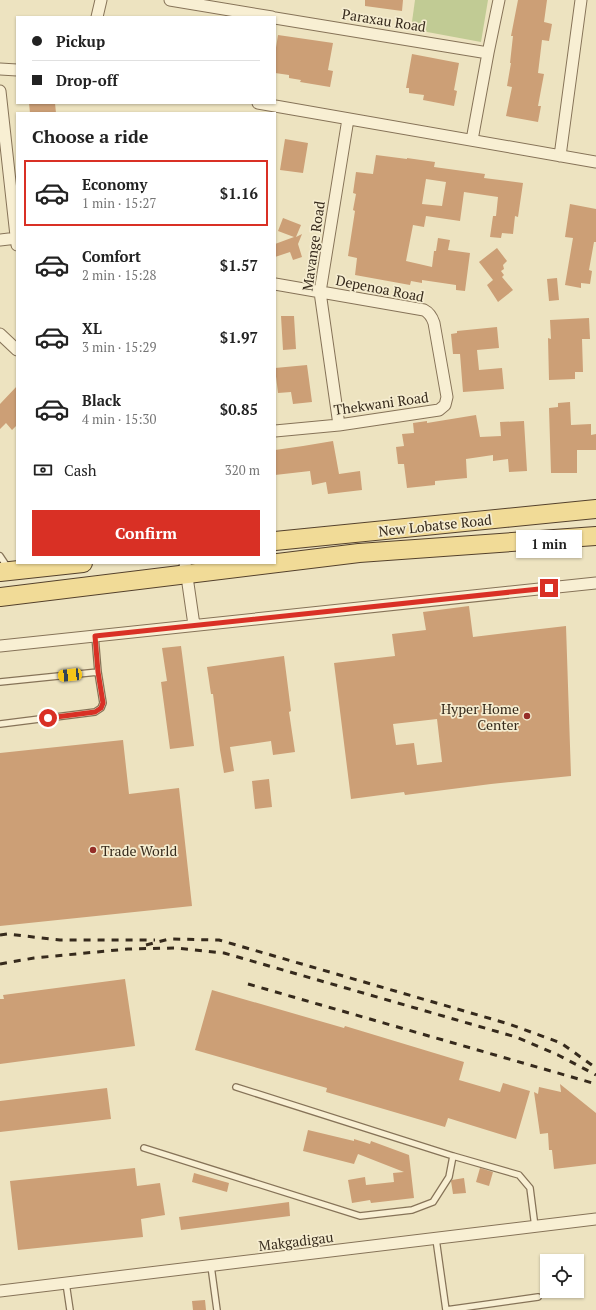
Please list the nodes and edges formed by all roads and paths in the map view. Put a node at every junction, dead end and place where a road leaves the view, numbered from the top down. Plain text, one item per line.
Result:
1 (101, 0) edge
2 (170, 0) edge
3 (499, 0) edge
4 (581, 0) edge
5 (97, 16) edge
6 (266, 16) edge
7 (276, 18) edge
8 (488, 53) junction
9 (0, 69) edge
10 (16, 70) edge
11 (0, 91) edge
12 (264, 104) edge
13 (348, 119) junction
14 (472, 140) junction
15 (560, 156) junction
16 (596, 162) edge
17 (16, 231) edge
18 (0, 240) edge
19 (16, 240) edge
20 (276, 284) edge
21 (320, 292) junction
22 (431, 315) joint
23 (0, 334) edge
24 (16, 349) edge
25 (340, 425) junction
26 (276, 431) edge
27 (596, 509) edge
28 (596, 536) edge
29 (276, 541) edge
30 (0, 556) edge
31 (276, 561) edge
32 (74, 564) edge
33 (239, 564) edge
34 (185, 569) edge
35 (5, 572) edge
36 (596, 583) edge
37 (7, 596) edge
38 (194, 625) junction
39 (95, 636) junction
40 (0, 646) edge
41 (98, 672) junction
42 (0, 682) edge
43 (0, 724) edge
44 (236, 1087) dead end
45 (144, 1148) dead end
46 (453, 1156) junction
47 (596, 1219) edge
48 (535, 1227) junction
49 (436, 1239) junction
50 (211, 1266) junction
51 (66, 1283) junction
52 (0, 1291) edge
53 (538, 1297) dead end
54 (70, 1310) edge
55 (217, 1310) edge
56 (446, 1310) edge

1 - 5 street
2 - 6 street
3 - 8 street
4 - 15 street
7 - 8 street, Paraxau Road
8 - 14 street
9 - 10 street
11 - 17 street
12 - 13 street
13 - 14 street
13 - 21 street, Mavange Road
14 - 15 street
15 - 16 street
18 - 19 street
20 - 21 street, Depenoa Road
21 - 22 street, Depenoa Road
21 - 25 street, Mavange Road
22 - 25 street, Thekwani Road
23 - 24 street
25 - 26 street, Thekwani Road
27 - 29 main road, New Lobatse Road
28 - 31 main road
30 - 35 lane
32 - 35 main road
33 - 34 main road
34 - 37 main road
34 - 38 street
35 - 37 main road
36 - 38 street
38 - 39 street
39 - 40 street
39 - 41 lane
41 - 42 lane
41 - 43 lane
44 - 46 lane
45 - 46 lane
46 - 48 lane
47 - 48 street, Makgadigau
48 - 49 street, Makgadigau
49 - 50 street, Makgadigau
49 - 56 lane
50 - 51 street, Makgadigau
50 - 55 lane
51 - 52 street, Makgadigau
51 - 54 lane
53 - 56 lane

